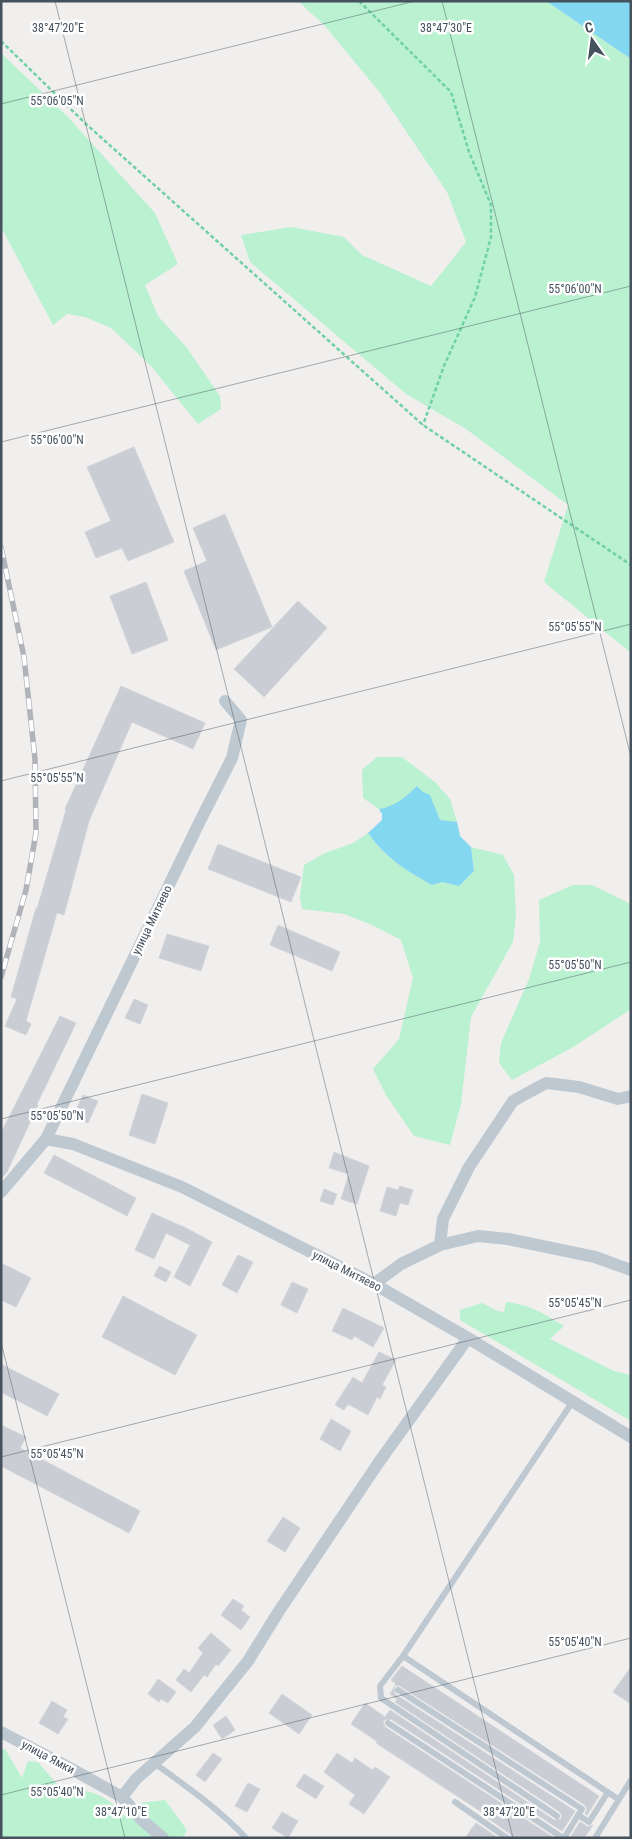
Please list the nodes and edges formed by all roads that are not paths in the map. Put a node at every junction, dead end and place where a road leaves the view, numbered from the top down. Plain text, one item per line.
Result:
1 (226, 701) dead end
2 (631, 1096) edge
3 (46, 1139) junction
4 (2, 1193) edge
5 (440, 1245) junction
6 (631, 1270) edge
7 (374, 1284) junction
8 (468, 1338) junction
9 (573, 1401) junction
10 (631, 1437) edge
11 (403, 1656) junction
12 (398, 1690) dead end
13 (388, 1723) dead end
14 (1, 1732) edge
15 (154, 1763) junction
16 (631, 1780) edge
17 (608, 1792) junction
18 (122, 1797) junction
19 (618, 1799) junction
20 (455, 1802) dead end
21 (578, 1815) junction
22 (557, 1816) dead end
23 (591, 1837) edge
24 (163, 1838) edge
25 (246, 1838) edge
26 (507, 1838) edge
27 (563, 1838) edge

1 - 3 street, улица Митяево
2 - 5 street
3 - 4 street, улица Митяево
3 - 7 street, улица Митяево
5 - 6 street
5 - 7 street
7 - 8 street, улица Митяево
8 - 9 street, улица Митяево
8 - 15 street
9 - 10 street, улица Митяево
9 - 11 lane
11 - 17 lane
11 - 22 lane
12 - 21 lane
13 - 27 lane
14 - 18 street, улица Ямки
15 - 18 street
15 - 25 lane
16 - 19 lane
17 - 19 lane
17 - 21 lane
18 - 24 street, улица Ямки
19 - 23 lane
20 - 26 lane
21 - 27 lane

